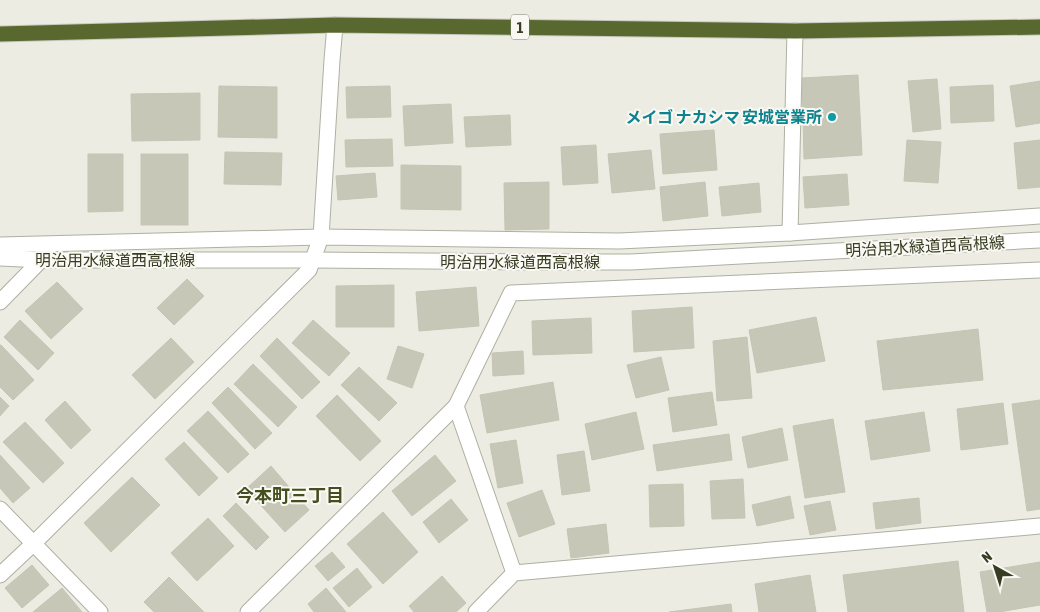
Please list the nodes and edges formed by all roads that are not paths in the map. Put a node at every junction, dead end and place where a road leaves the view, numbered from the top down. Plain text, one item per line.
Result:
1 (335, 25) junction
2 (1040, 27) edge
3 (795, 30) junction
4 (0, 34) edge
5 (1040, 216) edge
6 (790, 233) junction
7 (321, 237) junction
8 (1040, 240) edge
9 (0, 245) edge
10 (55, 245) junction
11 (0, 258) edge
12 (42, 260) junction
13 (313, 260) junction
14 (1040, 270) edge
15 (0, 302) edge
16 (456, 406) junction
17 (0, 509) edge
18 (1040, 526) edge
19 (34, 544) junction
20 (514, 573) junction
21 (0, 575) edge
22 (100, 612) edge
23 (248, 612) edge
24 (476, 612) edge

1 - 3 highway, 1
1 - 4 highway, 1
1 - 7 street
2 - 3 highway, 1
3 - 6 street
5 - 6 street
6 - 7 street
7 - 10 street
7 - 13 street
8 - 13 street, 明治用水緑道西高根線
9 - 10 street
10 - 12 street
11 - 12 street, 明治用水緑道西高根線
12 - 13 street, 明治用水緑道西高根線
12 - 15 street
13 - 19 street
14 - 16 street
16 - 20 street
16 - 23 street
17 - 19 street
18 - 20 street
19 - 21 street
19 - 22 street
20 - 24 street

